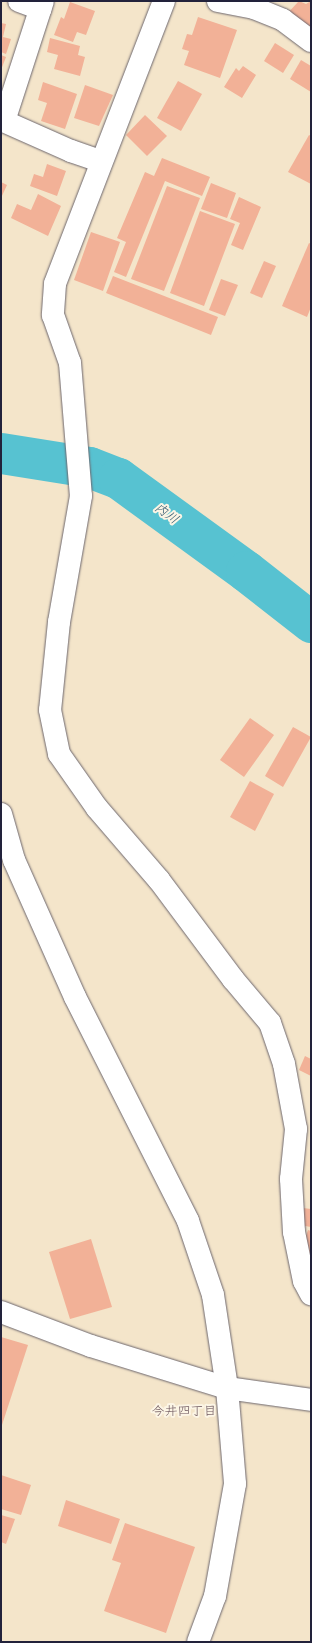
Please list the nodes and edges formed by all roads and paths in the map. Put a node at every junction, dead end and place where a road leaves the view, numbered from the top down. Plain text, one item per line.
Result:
1 (19, 1) edge
2 (164, 1) edge
3 (218, 1) edge
4 (42, 5) edge
5 (311, 41) edge
6 (2, 120) edge
7 (100, 160) junction
8 (1, 814) edge
9 (311, 1294) edge
10 (1, 1312) edge
11 (227, 1388) junction
12 (311, 1400) edge
13 (198, 1642) edge

1 - 4 street
2 - 7 street
3 - 5 street
4 - 6 street
6 - 7 street
7 - 9 street
8 - 11 street
10 - 11 street
11 - 12 street
11 - 13 street

